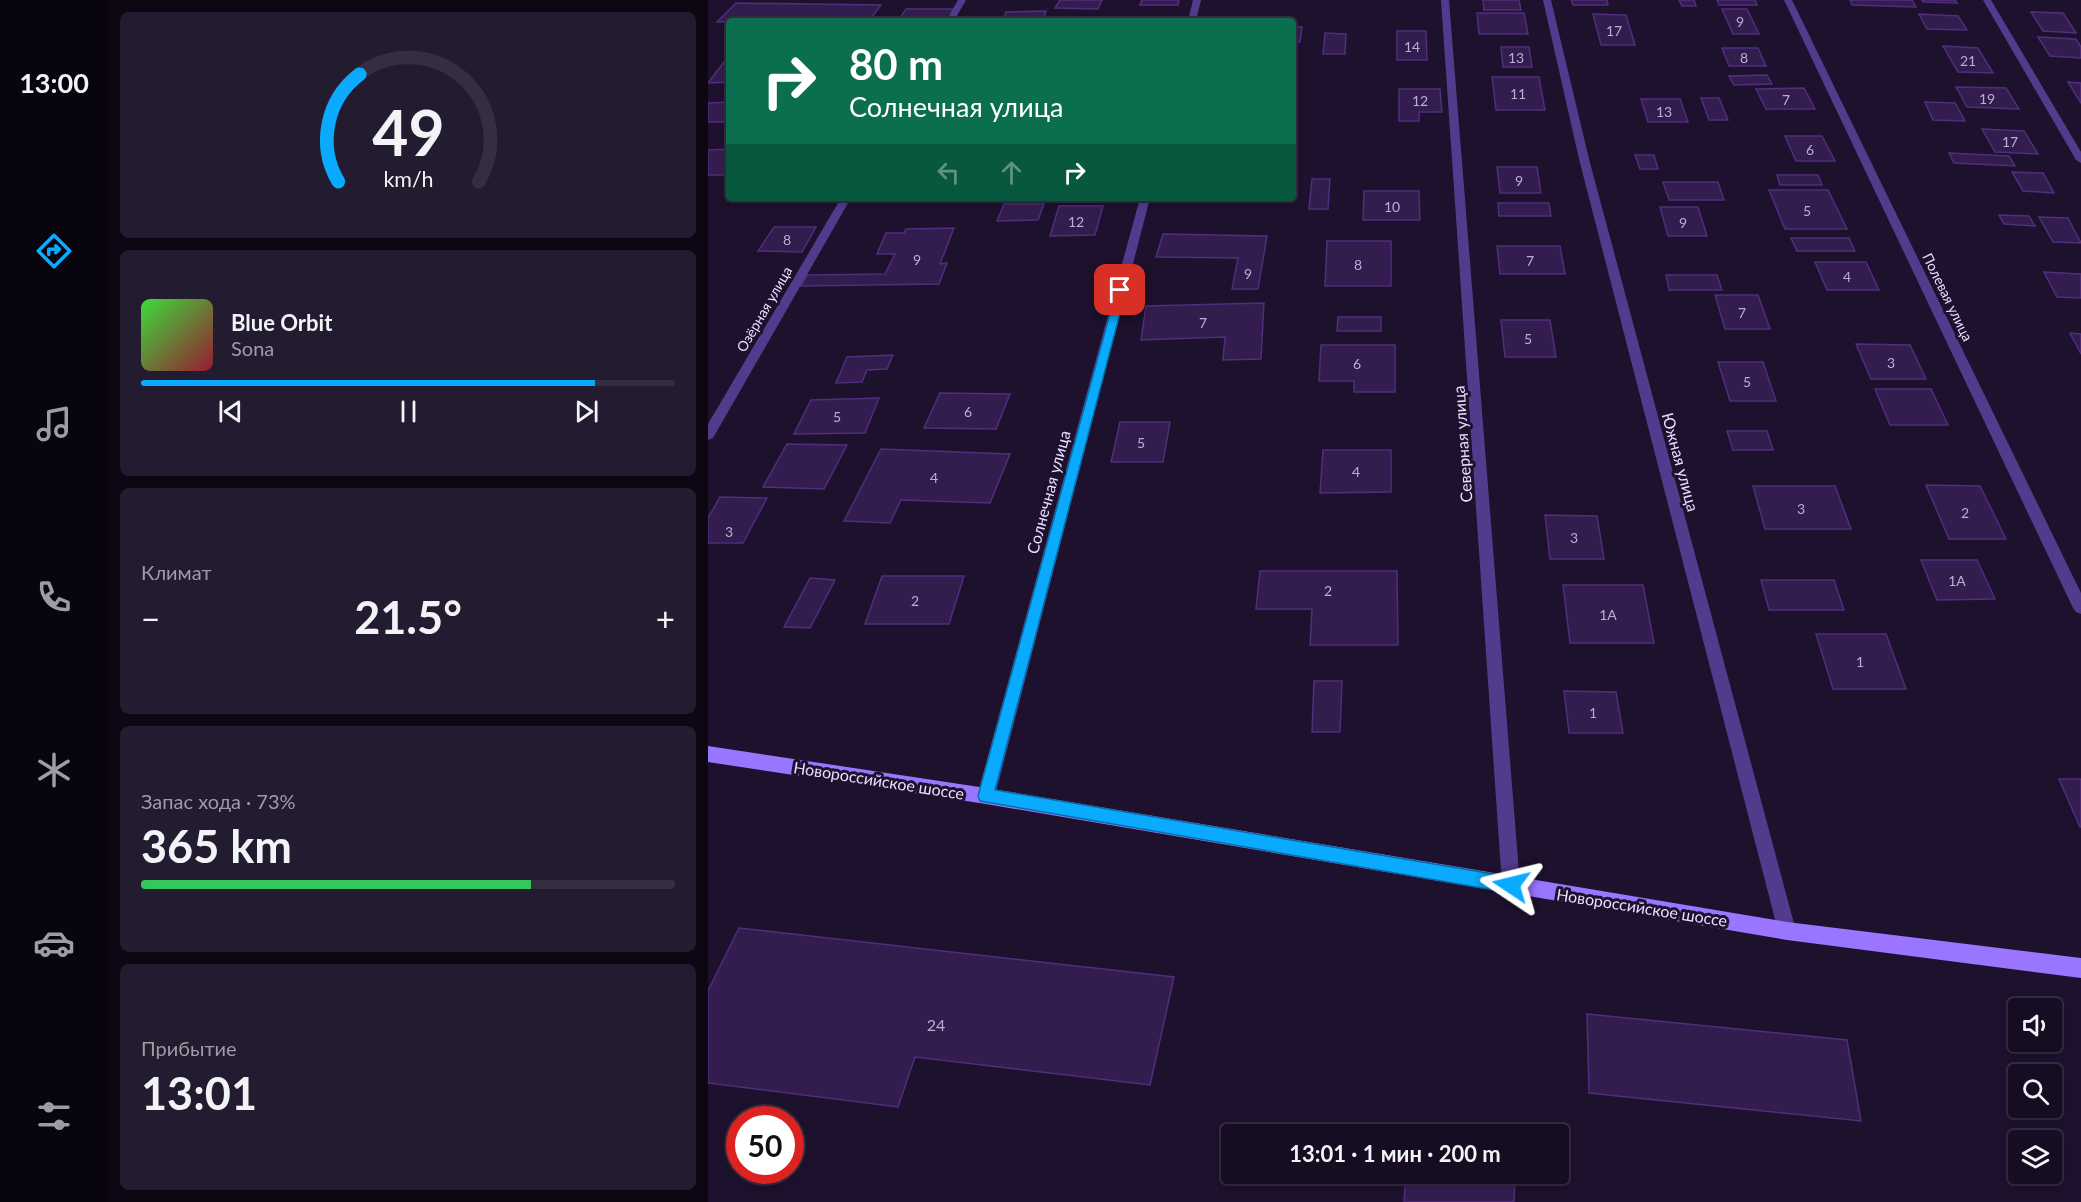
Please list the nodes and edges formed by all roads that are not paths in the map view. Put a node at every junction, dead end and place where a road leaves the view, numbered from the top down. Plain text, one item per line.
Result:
1 (962, 0) edge
2 (1197, 0) edge
3 (1445, 0) edge
4 (1547, 0) edge
5 (1788, 0) edge
6 (1987, 0) edge
7 (952, 18) edge
8 (1193, 18) edge
9 (2081, 160) edge
10 (844, 201) edge
11 (1144, 201) edge
12 (708, 435) edge
13 (2081, 608) edge
14 (708, 754) edge
15 (986, 796) junction
16 (1511, 885) junction
17 (1787, 931) junction
18 (2081, 968) edge

1 - 7 street
2 - 8 street
3 - 16 street, Северная улица
4 - 17 street, Южная улица
5 - 13 street, Полевая улица
6 - 9 street
10 - 12 street, Озёрная улица
11 - 15 street, Солнечная улица
14 - 15 main road, Новороссийское шоссе
15 - 16 main road, Новороссийское шоссе
16 - 17 main road, Новороссийское шоссе
17 - 18 main road, Новороссийское шоссе

